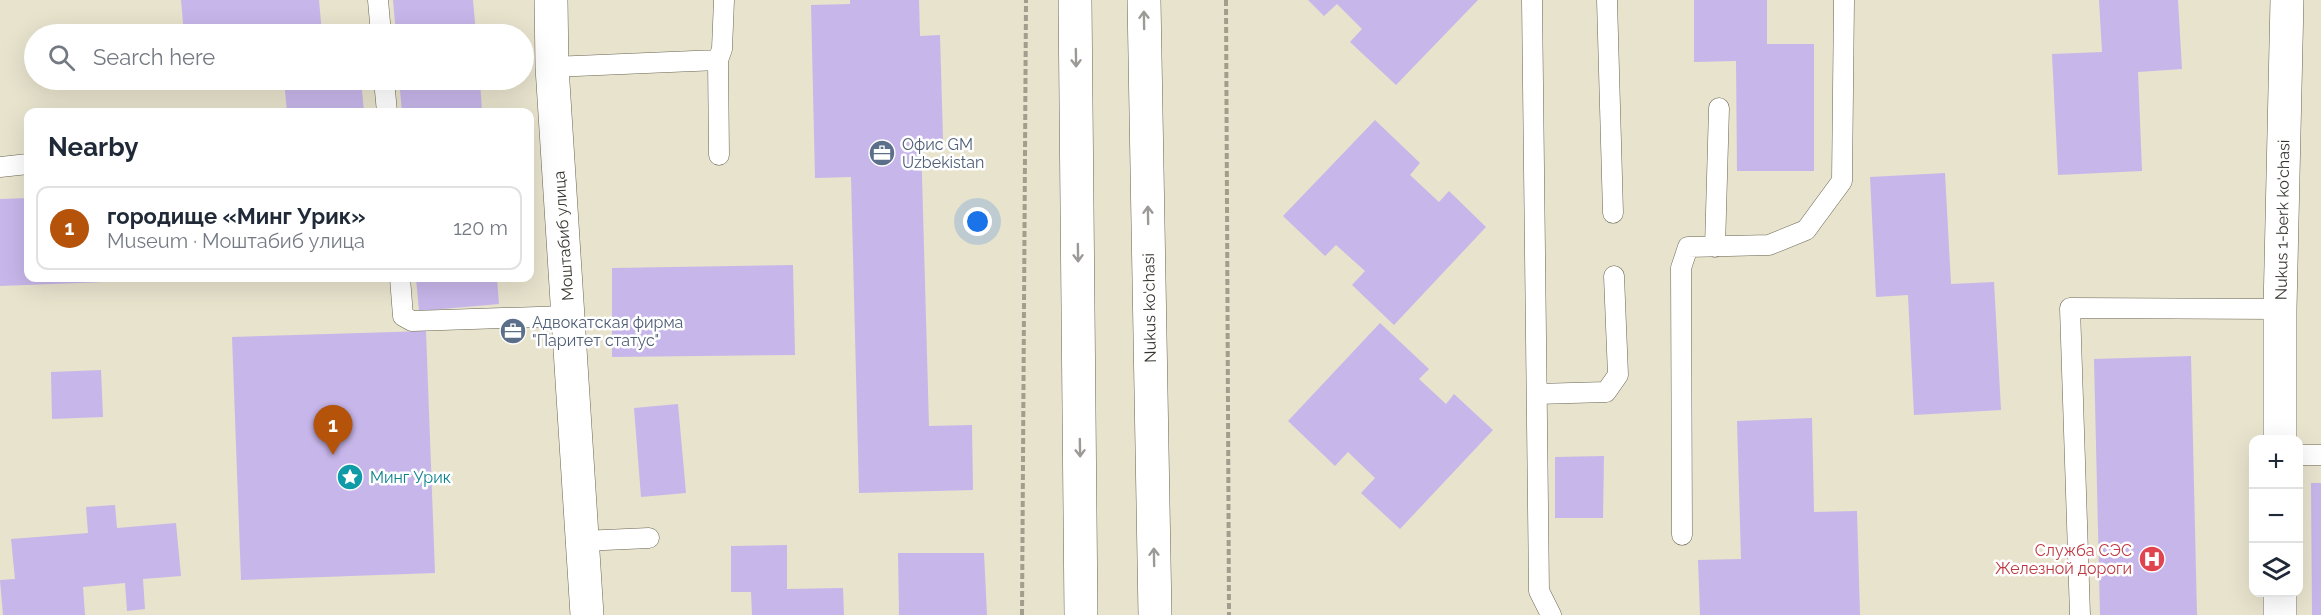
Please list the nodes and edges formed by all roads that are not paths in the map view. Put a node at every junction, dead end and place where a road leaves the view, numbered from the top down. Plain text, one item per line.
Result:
1 (378, 0) edge
2 (551, 0) edge
3 (724, 0) edge
4 (1075, 0) edge
5 (1144, 0) edge
6 (1532, 0) edge
7 (1607, 0) edge
8 (1844, 0) edge
9 (2287, 0) edge
10 (380, 24) edge
11 (718, 60) junction
12 (552, 67) junction
13 (385, 90) edge
14 (387, 108) edge
15 (1719, 108) dead end
16 (719, 155) dead end
17 (24, 164) edge
18 (0, 166) edge
19 (1613, 213) dead end
20 (1715, 247) junction
21 (1614, 276) dead end
22 (400, 282) edge
23 (2280, 309) junction
24 (568, 316) junction
25 (1537, 394) junction
26 (2280, 435) edge
27 (2303, 455) edge
28 (2321, 455) edge
29 (1682, 535) dead end
30 (649, 538) dead end
31 (582, 541) junction
32 (2280, 597) edge
33 (587, 615) edge
34 (1082, 615) edge
35 (1155, 615) edge
36 (1551, 615) edge
37 (2080, 615) edge
38 (2280, 615) edge

1 - 10 lane
2 - 12 main road, Моштабиб улица
3 - 11 lane
4 -> 34 main road
35 -> 5 main road, Nukus ko'chasi
6 - 25 lane
7 - 19 lane
8 - 20 lane
9 - 23 main road, Nukus 1-berk ko'chasi
11 - 12 lane
11 - 16 lane
12 - 24 main road, Моштабиб улица
13 - 14 lane
15 - 20 lane
17 - 18 lane
20 - 29 lane
21 - 25 lane
22 - 24 lane
23 - 26 main road, Nukus 1-berk ko'chasi
23 - 37 lane
24 - 31 main road, Моштабиб улица
25 - 36 lane
27 - 28 lane
30 - 31 lane
31 - 33 main road, Моштабиб улица
32 - 38 main road

